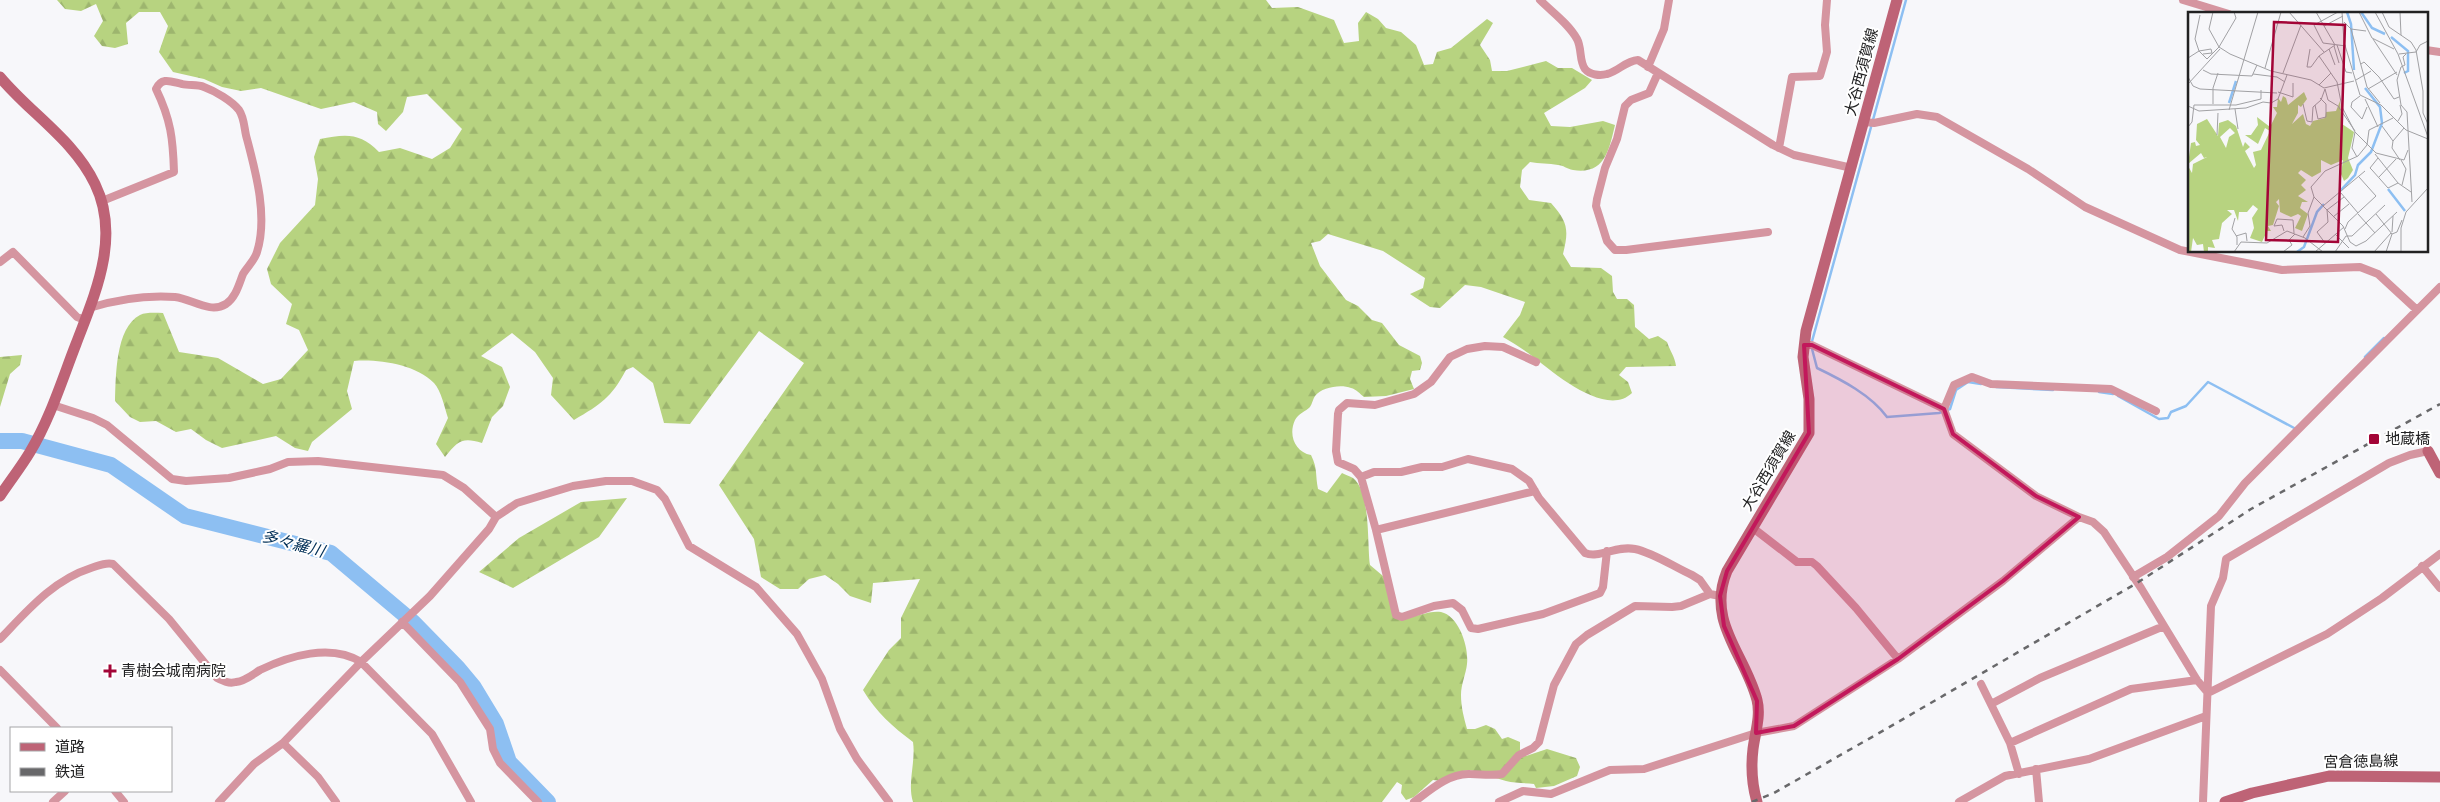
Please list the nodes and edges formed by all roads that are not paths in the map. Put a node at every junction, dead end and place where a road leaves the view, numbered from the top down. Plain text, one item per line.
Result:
1 (1540, 0) edge
2 (1669, 0) edge
3 (1827, 0) edge
4 (1897, 0) edge
5 (2183, 0) edge
6 (2222, 12) edge
7 (1648, 67) junction
8 (1658, 73) junction
9 (0, 77) edge
10 (1864, 122) junction
11 (1779, 148) junction
12 (1852, 168) junction
13 (102, 202) junction
14 (1768, 232) dead end
15 (2188, 252) edge
16 (2190, 252) edge
17 (0, 262) edge
18 (2440, 287) edge
19 (89, 308) junction
20 (2417, 310) junction
21 (85, 320) junction
22 (1804, 345) junction
23 (1536, 362) dead end
24 (52, 405) junction
25 (1944, 409) junction
26 (2156, 411) dead end
27 (2428, 451) joint
28 (2440, 473) edge
29 (1361, 477) junction
30 (1535, 490) junction
31 (0, 496) edge
32 (496, 517) junction
33 (2079, 517) junction
34 (1753, 528) junction
35 (1376, 530) junction
36 (1607, 551) junction
37 (2440, 554) edge
38 (2422, 566) junction
39 (2133, 576) junction
40 (2440, 588) edge
41 (1715, 595) junction
42 (403, 621) junction
43 (2164, 626) junction
44 (0, 638) edge
45 (1898, 658) junction
46 (360, 662) junction
47 (0, 670) edge
48 (2197, 680) junction
49 (1981, 684) dead end
50 (2208, 693) junction
51 (1991, 704) junction
52 (2206, 716) junction
53 (55, 727) edge
54 (1756, 733) junction
55 (283, 743) junction
56 (2010, 743) junction
57 (2036, 769) junction
58 (2019, 774) junction
59 (2440, 777) edge
60 (64, 792) edge
61 (115, 792) edge
62 (53, 802) edge
63 (124, 802) edge
64 (219, 802) edge
65 (336, 802) edge
66 (471, 802) edge
67 (538, 802) edge
68 (889, 802) edge
69 (1414, 802) edge
70 (1499, 802) edge
71 (1757, 802) edge
72 (1959, 802) edge
73 (2039, 802) edge
74 (2203, 802) edge
75 (2225, 802) edge

1 - 7 street
2 - 7 street
3 - 11 street
4 - 10 main road, 大谷西須賀線
5 - 6 street
7 - 8 street
8 - 11 street
8 - 14 street
9 - 13 main road
10 - 12 main road, 大谷西須賀線
10 - 15 street
11 - 12 street
12 - 22 main road, 大谷西須賀線
13 - 19 main road
13 - 19 street
16 - 20 street
17 - 21 street
18 - 20 street
19 - 21 main road
20 - 39 street
21 - 24 main road
22 - 25 street
22 - 34 main road, 大谷西須賀線
23 - 29 street
24 - 31 main road
24 - 32 street
25 - 26 street
25 - 33 street
27 - 28 main road
27 - 50 street
29 - 30 street
29 - 35 street
30 - 35 street
30 - 36 street
32 - 42 street
32 - 68 street
33 - 39 street
33 - 45 street
34 - 41 main road, 大谷西須賀線
34 - 45 street
35 - 36 street
36 - 41 street
37 - 38 street
38 - 40 street
38 - 50 street
39 - 43 street
41 - 54 main road, 大谷西須賀線
41 - 69 street
42 - 46 street
42 - 67 street
43 - 48 street
43 - 51 street
44 - 46 street
45 - 54 street
46 - 55 street
46 - 66 street
47 - 53 street
48 - 50 street
48 - 56 street
49 - 51 street
50 - 52 street
51 - 56 street
52 - 57 street
52 - 74 street
54 - 70 street
54 - 71 main road, 大谷西須賀線
55 - 64 street
55 - 65 street
56 - 58 street
57 - 58 street
57 - 73 street
58 - 72 street
59 - 75 main road, 宮倉徳島線
60 - 62 street
61 - 63 street

